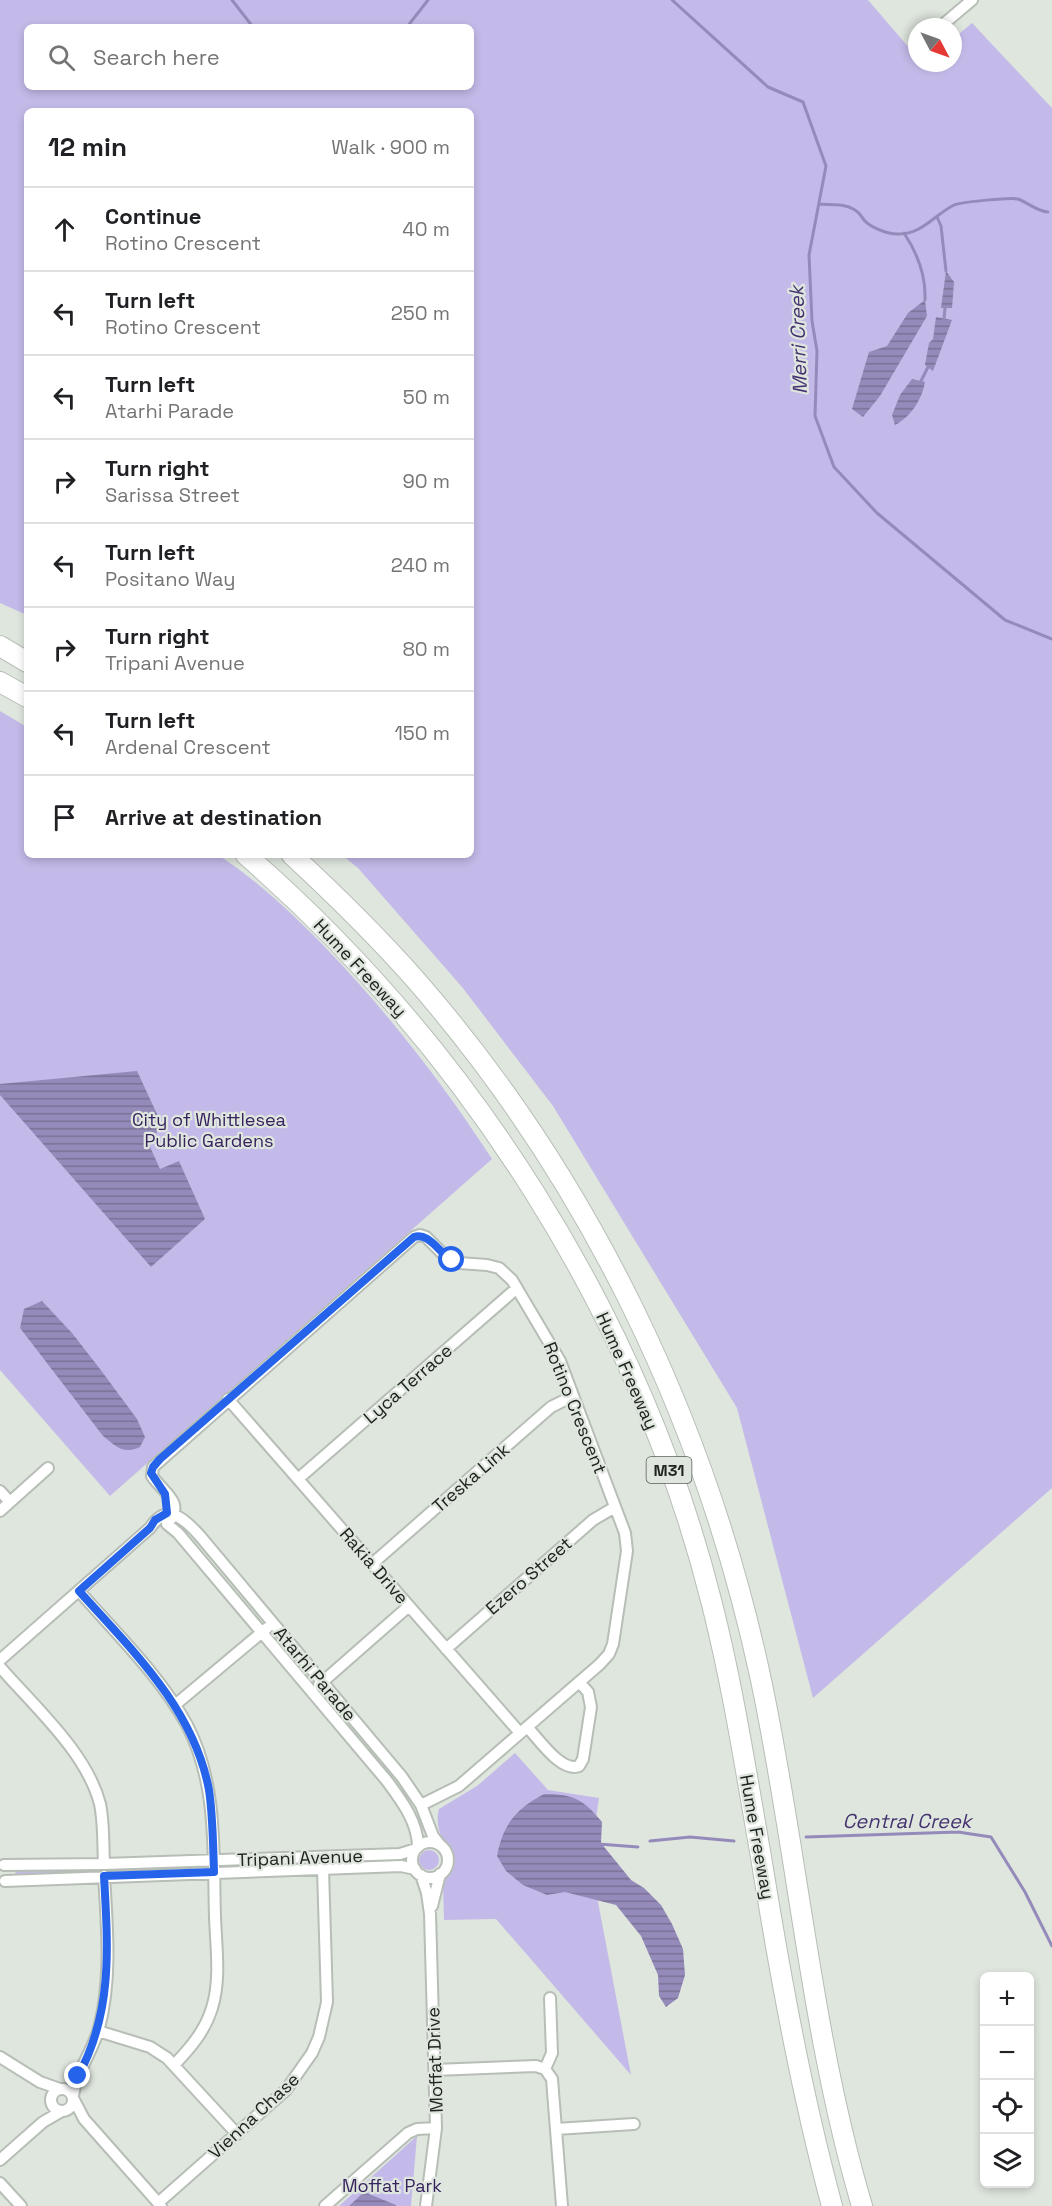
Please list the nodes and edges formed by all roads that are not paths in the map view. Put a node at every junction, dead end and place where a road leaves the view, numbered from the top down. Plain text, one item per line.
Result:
1 (972, 0) edge
2 (951, 18) edge
3 (0, 646) edge
4 (24, 660) edge
5 (0, 682) edge
6 (24, 695) edge
7 (249, 858) edge
8 (295, 858) edge
9 (517, 1288) junction
10 (573, 1396) junction
11 (228, 1399) junction
12 (48, 1468) dead end
13 (298, 1479) junction
14 (0, 1491) edge
15 (9, 1502) junction
16 (615, 1507) junction
17 (0, 1511) edge
18 (170, 1517) junction
19 (372, 1564) junction
20 (79, 1591) junction
21 (409, 1606) junction
22 (273, 1623) junction
23 (262, 1633) junction
24 (446, 1649) junction
25 (0, 1660) edge
26 (0, 1667) edge
27 (323, 1682) junction
28 (579, 1682) junction
29 (311, 1691) junction
30 (175, 1705) junction
31 (524, 1730) junction
32 (421, 1805) junction
33 (440, 1845) junction
34 (417, 1848) junction
35 (213, 1860) junction
36 (2, 1863) edge
37 (104, 1864) junction
38 (323, 1869) junction
39 (214, 1872) junction
40 (418, 1872) junction
41 (440, 1874) junction
42 (104, 1876) junction
43 (1, 1885) edge
44 (430, 1914) junction
45 (550, 1998) dead end
46 (98, 2031) junction
47 (0, 2057) edge
48 (175, 2064) junction
49 (545, 2069) junction
50 (435, 2070) junction
51 (78, 2076) junction
52 (40, 2082) junction
53 (60, 2088) junction
54 (73, 2097) junction
55 (51, 2101) junction
56 (63, 2111) junction
57 (84, 2119) junction
58 (43, 2122) junction
59 (634, 2124) dead end
60 (436, 2128) junction
61 (556, 2129) junction
62 (237, 2134) junction
63 (0, 2160) edge
64 (0, 2183) edge
65 (160, 2205) edge
66 (21, 2206) edge
67 (325, 2206) edge
68 (426, 2206) edge
69 (562, 2206) edge
70 (832, 2206) edge
71 (862, 2206) edge

1 - 2 street
3 - 4 highway
5 - 6 highway
7 - 70 highway, Hume Freeway / M31
8 - 71 highway, Hume Freeway / M31
9 - 10 street, Rotino Crescent
9 - 11 street, Rotino Crescent
9 - 13 street, Lyca Terrace
10 - 16 street, Rotino Crescent
10 - 19 street, Treska Link
11 - 13 street, Rakia Drive
11 - 18 street, Rotino Crescent
12 - 15 street
13 - 19 street, Rakia Drive
14 - 15 street
15 - 17 street
16 - 24 street, Ezero Street
16 - 28 street, Rotino Crescent
18 - 20 street
18 - 22 street, Atarhi Parade
18 - 23 street, Atarhi Parade
19 - 21 street, Rakia Drive
20 - 25 street
20 - 30 street
21 - 24 street, Rakia Drive
21 - 27 street
22 - 23 street
22 - 27 street, Atarhi Parade
23 - 29 street, Atarhi Parade
23 - 30 street
24 - 31 street, Rakia Drive
26 - 37 street
27 - 29 street
27 - 32 street, Atarhi Parade
28 - 31 street, Rotino Crescent
28 - 31 street, Rakia Drive
29 - 34 street, Atarhi Parade
30 - 35 street
31 - 32 street, Rotino Crescent
32 - 33 street, Atarhi Parade
33 - 34 street
33 - 41 street
34 - 35 street, Tripani Avenue
34 - 40 street
35 - 37 street, Tripani Avenue
35 - 39 street
36 - 37 street, Tripani Avenue
36 - 43 street
38 - 39 street, Tripani Avenue
38 - 40 street, Tripani Avenue
38 - 62 street, Vienna Chase
39 - 42 street, Tripani Avenue
39 - 48 street
40 - 41 street
40 - 44 street, Moffat Drive
41 - 44 street, Moffat Drive
42 - 43 street, Tripani Avenue
42 - 46 street
44 - 50 street, Moffat Drive
45 - 49 street
46 - 48 street
46 - 51 street
47 - 52 street
48 - 62 street
49 - 50 street
49 - 61 street
50 - 60 street, Moffat Drive
51 - 53 street
51 - 54 street
52 - 53 street
52 - 55 street
53 - 54 street
53 - 55 street
54 - 56 street
54 - 57 street
55 - 56 street
55 - 58 street
56 - 57 street
56 - 58 street
57 - 65 street
58 - 63 street
59 - 61 street
60 - 67 street
60 - 68 street, Moffat Drive
61 - 69 street
62 - 65 street, Vienna Chase
64 - 66 street

